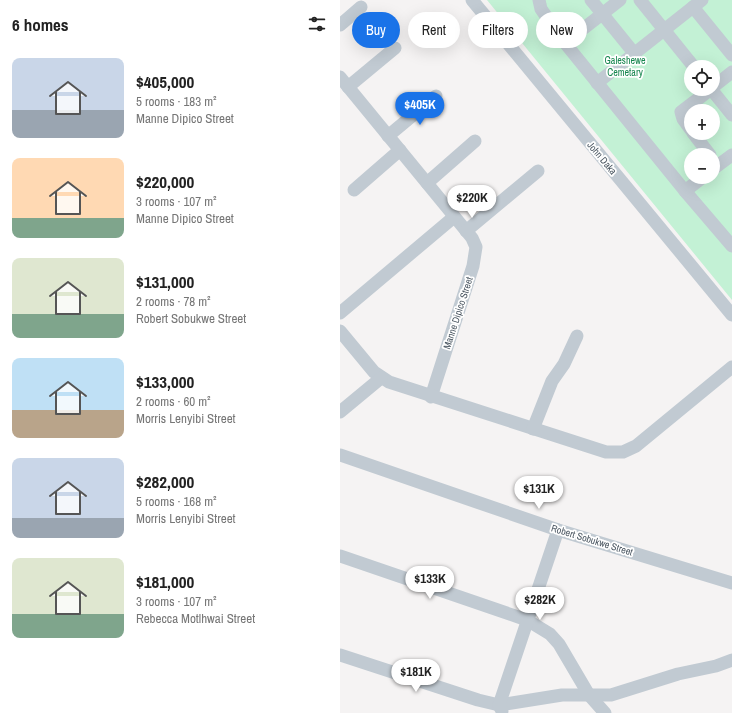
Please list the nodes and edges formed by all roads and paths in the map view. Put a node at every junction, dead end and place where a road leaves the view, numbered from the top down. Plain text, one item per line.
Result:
1 (472, 0) edge
2 (539, 0) edge
3 (591, 0) edge
4 (620, 0) edge
5 (640, 0) edge
6 (697, 3) edge
7 (361, 7) dead end
8 (543, 12) edge
9 (603, 14) junction
10 (340, 24) edge
11 (587, 26) edge
12 (665, 30) junction
13 (396, 48) dead end
14 (569, 48) edge
15 (634, 54) junction
16 (732, 55) edge
17 (689, 60) edge
18 (732, 72) edge
19 (720, 82) edge
20 (597, 83) junction
21 (343, 84) edge
22 (436, 96) dead end
23 (702, 96) edge
24 (718, 96) edge
25 (691, 104) edge
26 (684, 110) edge
27 (732, 115) edge
28 (684, 120) edge
29 (388, 136) junction
30 (475, 141) dead end
31 (400, 150) junction
32 (732, 154) edge
33 (720, 159) edge
34 (538, 171) dead end
35 (427, 183) junction
36 (695, 184) edge
37 (354, 190) dead end
38 (685, 192) junction
39 (454, 217) junction
40 (466, 231) junction
41 (732, 246) edge
42 (340, 314) edge
43 (732, 315) edge
44 (340, 331) edge
45 (577, 336) dead end
46 (730, 371) edge
47 (381, 378) junction
48 (431, 397) junction
49 (340, 412) edge
50 (533, 429) junction
51 (340, 455) edge
52 (558, 530) junction
53 (340, 556) edge
54 (732, 582) edge
55 (527, 620) junction
56 (340, 655) edge
57 (732, 660) edge
58 (589, 695) junction
59 (501, 709) edge
60 (605, 713) edge

1 - 43 street, John Daka
2 - 8 street
3 - 9 street
4 - 9 street
5 - 12 street
6 - 12 street
6 - 16 street
7 - 10 street
9 - 11 street
9 - 15 street
12 - 15 street
12 - 17 street
13 - 21 street, Manne Dipico Street
14 - 20 street
15 - 20 street
18 - 19 street
20 - 38 street
21 - 29 street, Manne Dipico Street
22 - 29 street
23 - 25 street
24 - 27 street
26 - 28 street
29 - 31 street, Manne Dipico Street
30 - 35 street
31 - 35 street, Manne Dipico Street
31 - 37 street
32 - 33 street
34 - 40 street
35 - 39 street, Manne Dipico Street
36 - 38 street
38 - 41 street
39 - 40 street, Manne Dipico Street
39 - 42 street
40 - 48 street, Manne Dipico Street
44 - 47 street
45 - 50 street
46 - 50 street
47 - 48 street
47 - 49 street
48 - 50 street
51 - 52 street, Robert Sobukwe Street
52 - 54 street, Robert Sobukwe Street
52 - 55 street
53 - 55 street
55 - 58 street
55 - 59 street
56 - 59 street
57 - 58 street
58 - 59 street
58 - 60 street

